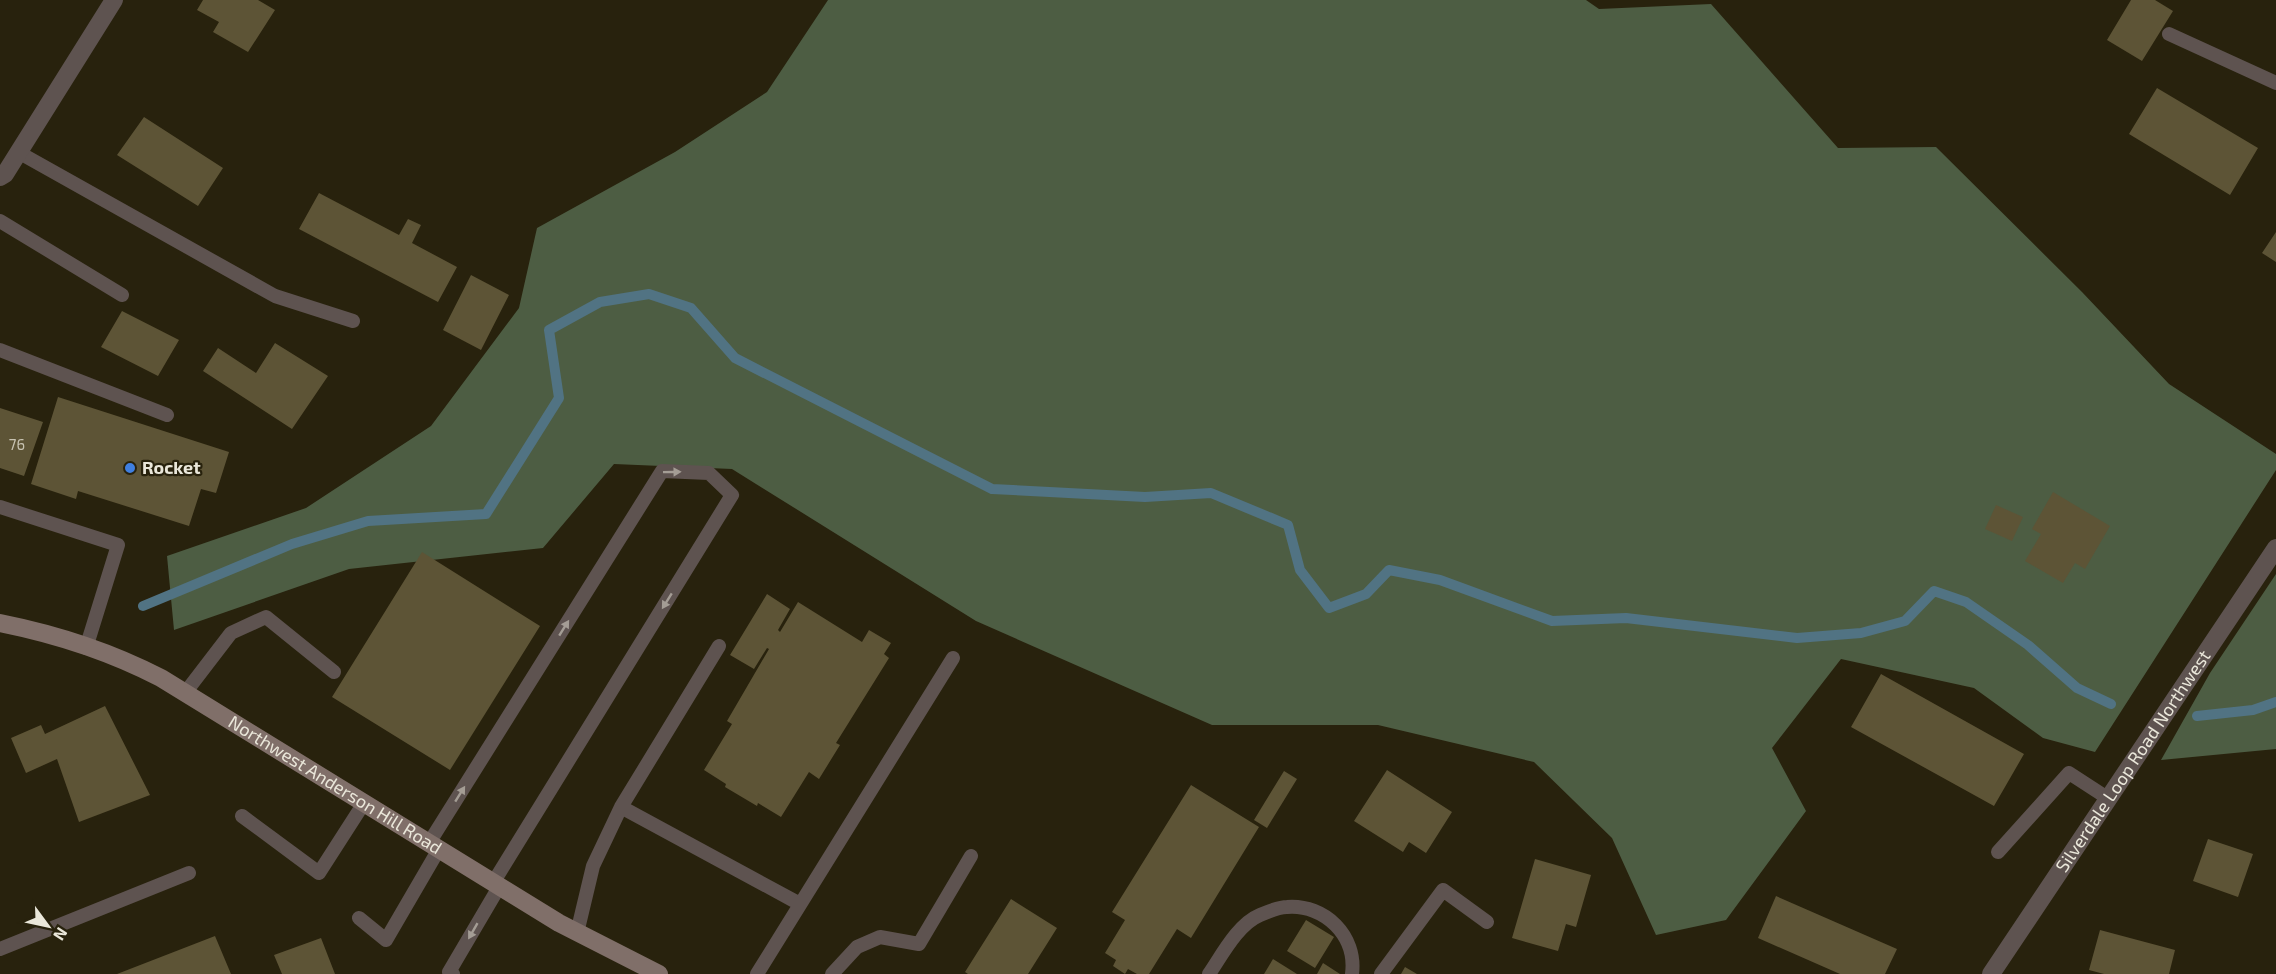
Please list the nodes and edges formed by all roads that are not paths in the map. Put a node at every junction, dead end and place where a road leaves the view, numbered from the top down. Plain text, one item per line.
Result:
1 (114, 0) edge
2 (2169, 34) dead end
3 (2276, 83) edge
4 (18, 152) junction
5 (0, 177) edge
6 (0, 221) edge
7 (122, 296) dead end
8 (354, 321) dead end
9 (0, 350) edge
10 (167, 415) dead end
11 (0, 507) edge
12 (2276, 548) edge
13 (0, 623) edge
14 (719, 646) dead end
15 (86, 648) junction
16 (952, 658) dead end
17 (334, 672) dead end
18 (185, 693) junction
19 (2109, 799) junction
20 (363, 802) junction
21 (621, 807) junction
22 (242, 816) dead end
23 (434, 846) junction
24 (1998, 852) dead end
25 (971, 856) dead end
26 (189, 873) dead end
27 (496, 885) junction
28 (800, 904) junction
29 (359, 918) dead end
30 (1487, 922) dead end
31 (577, 933) junction
32 (0, 949) edge
33 (453, 974) edge
34 (659, 974) edge
35 (757, 974) edge
36 (832, 974) edge
37 (1209, 974) edge
38 (1352, 974) edge
39 (1381, 974) edge
40 (1991, 974) edge

1 - 4 street
2 - 3 lane
4 - 5 street
4 - 8 lane
6 - 7 lane
9 - 10 lane
11 - 15 lane
12 - 19 street, Silverdale Loop Road Northwest
13 - 15 main road, Northwest Anderson Hill Road
14 - 21 lane
15 - 18 main road, Northwest Anderson Hill Road
16 - 28 lane
17 - 18 lane
18 - 20 main road, Northwest Anderson Hill Road
19 - 24 lane
19 - 40 street, Silverdale Loop Road Northwest
20 - 22 lane
20 - 23 main road, Northwest Anderson Hill Road
21 - 28 lane
21 - 31 lane
23 - 27 main road, Northwest Anderson Hill Road
23 -> 27 lane
23 - 29 lane
25 - 36 lane
26 - 32 lane
27 - 31 main road, Northwest Anderson Hill Road
27 -> 33 lane
28 - 35 lane
30 - 39 lane
31 - 34 main road, Northwest Anderson Hill Road
37 - 38 lane

